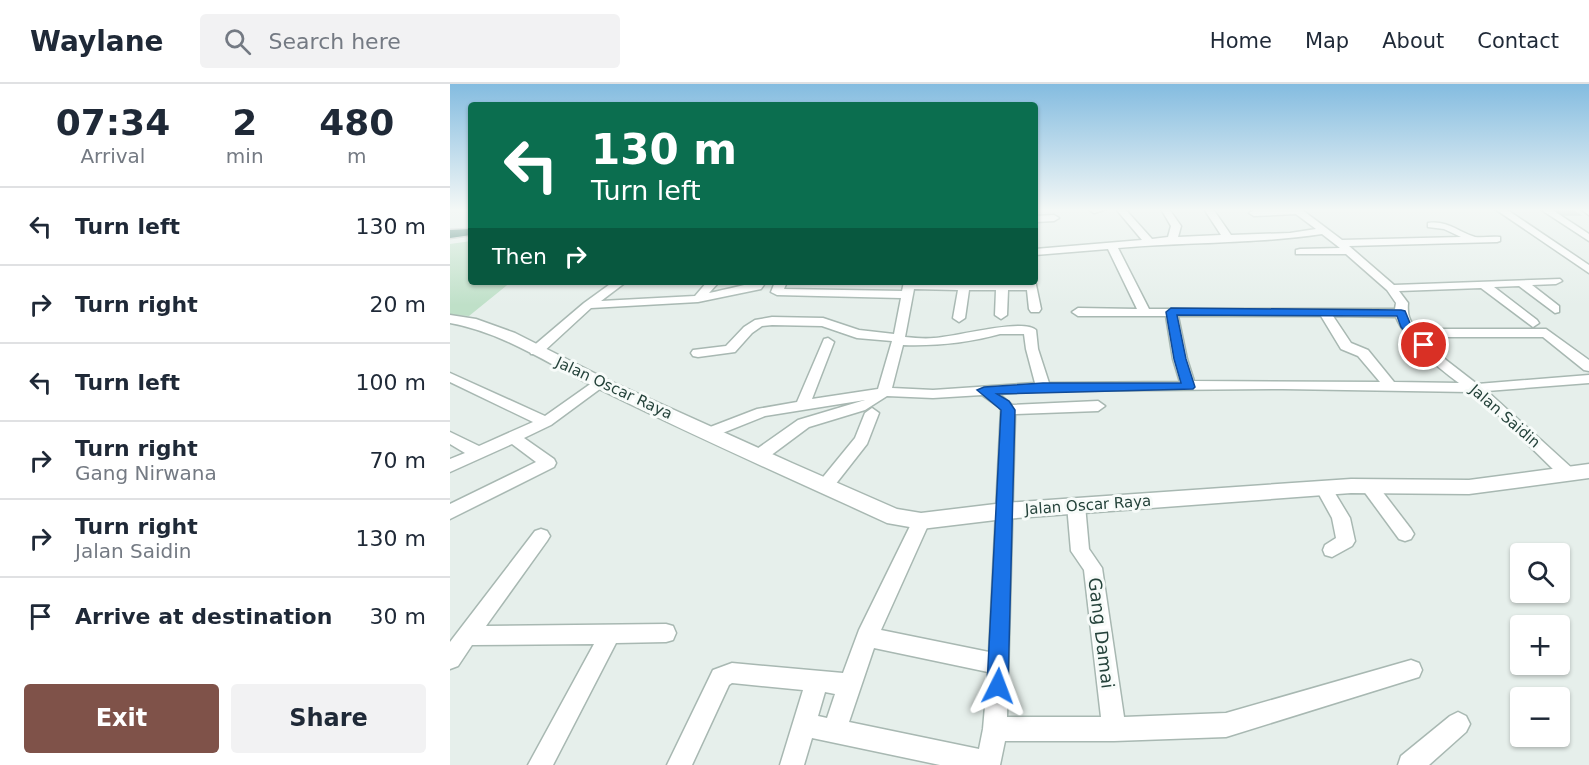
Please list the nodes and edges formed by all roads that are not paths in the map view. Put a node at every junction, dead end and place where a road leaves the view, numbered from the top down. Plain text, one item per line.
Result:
1 (1163, 241) edge
2 (1337, 241) edge
3 (1444, 241) edge
4 (1546, 241) edge
5 (1149, 242) joint
6 (1111, 244) junction
7 (1344, 247) junction
8 (1038, 252) edge
9 (1300, 252) dead end
10 (1589, 253) edge
11 (1568, 256) junction
12 (1589, 270) edge
13 (1556, 280) dead end
14 (1522, 283) junction
15 (1483, 284) junction
16 (616, 285) edge
17 (710, 285) edge
18 (758, 285) edge
19 (780, 285) edge
20 (864, 285) edge
21 (976, 285) edge
22 (994, 285) edge
23 (1017, 285) edge
24 (1032, 285) edge
25 (964, 286) junction
26 (1002, 286) junction
27 (818, 288) edge
28 (908, 288) edge
29 (1391, 288) junction
30 (861, 295) junction
31 (698, 300) junction
32 (588, 305) junction
33 (1035, 309) dead end
34 (1555, 309) dead end
35 (1078, 312) dead end
36 (1145, 312) junction
37 (1171, 312) junction
38 (1401, 313) junction
39 (1325, 314) junction
40 (1001, 315) dead end
41 (959, 318) dead end
42 (450, 319) edge
43 (1533, 323) dead end
44 (1412, 333) junction
45 (899, 340) junction
46 (828, 342) dead end
47 (536, 351) junction
48 (698, 353) dead end
49 (1589, 367) edge
50 (450, 377) edge
51 (1589, 379) edge
52 (601, 383) junction
53 (1389, 385) junction
54 (1043, 387) junction
55 (1189, 387) junction
56 (1475, 387) junction
57 (984, 390) junction
58 (884, 392) junction
59 (803, 405) junction
60 (1098, 406) dead end
61 (1008, 410) junction
62 (872, 413) dead end
63 (546, 422) junction
64 (710, 433) junction
65 (450, 437) edge
66 (514, 438) junction
67 (478, 453) junction
68 (760, 455) junction
69 (450, 466) edge
70 (1589, 471) edge
71 (1568, 474) junction
72 (825, 486) junction
73 (1369, 486) junction
74 (1324, 489) junction
75 (1076, 505) junction
76 (1004, 511) junction
77 (450, 512) edge
78 (921, 521) junction
79 (1406, 534) dead end
80 (541, 536) dead end
81 (1332, 550) dead end
82 (666, 633) dead end
83 (610, 634) junction
84 (468, 636) junction
85 (866, 637) junction
86 (450, 660) edge
87 (999, 664) junction
88 (1411, 670) dead end
89 (817, 681) junction
90 (848, 684) junction
91 (1458, 724) dead end
92 (804, 725) junction
93 (994, 729) junction
94 (1114, 729) junction
95 (835, 730) junction
96 (989, 764) edge
97 (540, 765) edge
98 (679, 765) edge
99 (792, 765) edge
100 (1410, 765) edge

1 - 5 street
2 - 7 street, Jalan Saidin
3 - 7 street
4 - 11 street
5 - 6 street
6 - 8 street
6 - 36 street
7 - 9 street
7 - 29 street, Jalan Saidin
10 - 11 street
11 - 12 street
13 - 14 street
14 - 15 street
14 - 34 street
15 - 29 street
15 - 43 street
16 - 32 street
17 - 31 street
18 - 31 street
19 - 27 street
20 - 30 street
21 - 25 street
22 - 26 street
23 - 26 street
24 - 33 street
25 - 28 street
25 - 41 street
26 - 40 street
27 - 30 street
28 - 30 street
28 - 45 street
29 - 38 street, Jalan Saidin
31 - 32 street
32 - 47 street
35 - 36 street
36 - 37 street
37 - 39 street
37 - 55 street
38 - 39 street
38 - 44 street, Jalan Saidin
39 - 53 street
42 - 47 street, Jalan Oscar Raya
44 - 49 street
44 - 56 street, Jalan Saidin
45 - 48 street
45 - 54 street
45 - 58 street
46 - 59 street
47 - 52 street, Jalan Oscar Raya
50 - 63 street
51 - 56 street
52 - 63 street
52 - 64 street, Jalan Oscar Raya
53 - 55 street
53 - 56 street
54 - 55 street
54 - 57 street
56 - 71 street, Jalan Saidin
57 - 58 street
57 - 61 street
58 - 59 street
58 - 68 street
59 - 64 street
60 - 61 street
61 - 76 street
62 - 72 street
63 - 66 street
64 - 68 street, Jalan Oscar Raya
65 - 67 street
66 - 67 street
66 - 77 street
67 - 69 street
68 - 72 street, Jalan Oscar Raya
70 - 71 street, Jalan Oscar Raya
71 - 73 street, Jalan Oscar Raya
72 - 78 street, Jalan Oscar Raya
73 - 74 street, Jalan Oscar Raya
73 - 79 street
74 - 75 street, Jalan Oscar Raya
74 - 81 street
75 - 76 street, Jalan Oscar Raya
75 - 94 street, Gang Damai
76 - 78 street, Jalan Oscar Raya
76 - 87 street
78 - 85 street
80 - 84 street
82 - 83 street
83 - 84 street
83 - 97 street
84 - 86 street
85 - 87 street
85 - 90 street
87 - 93 street
88 - 94 street
89 - 90 street
89 - 92 street
89 - 98 street
90 - 95 street
91 - 100 street
92 - 95 street
92 - 99 street
93 - 94 street
93 - 96 street
95 - 96 street

